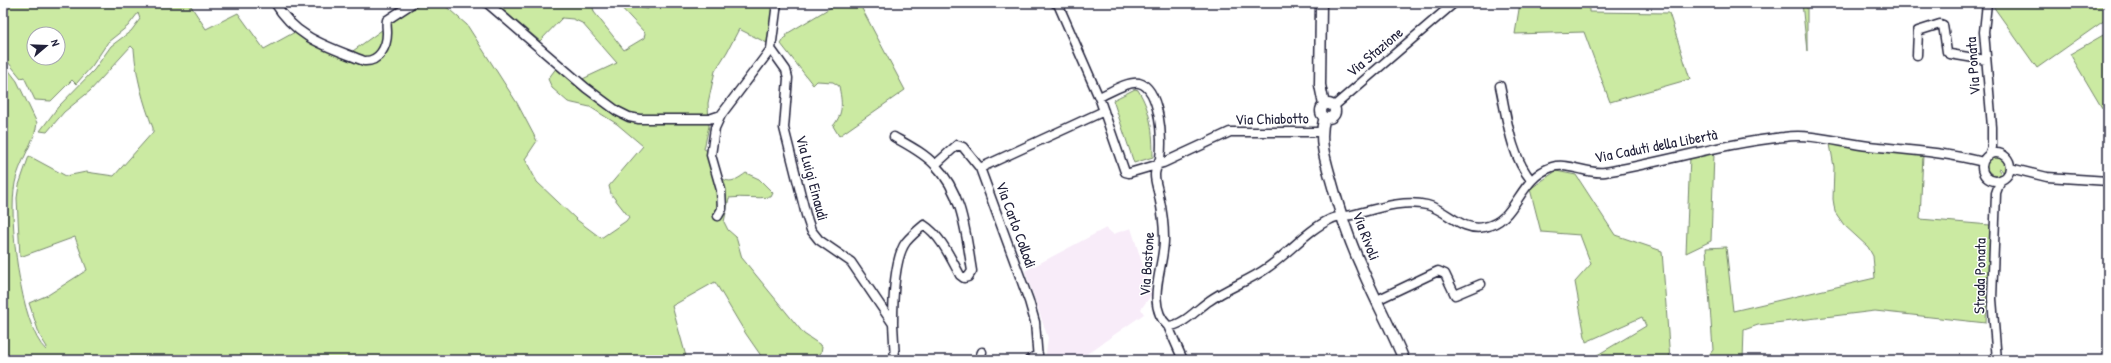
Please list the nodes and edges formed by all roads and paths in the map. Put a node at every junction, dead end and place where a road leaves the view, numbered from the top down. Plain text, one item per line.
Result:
1 (275, 3) edge
2 (413, 3) edge
3 (487, 3) edge
4 (777, 3) edge
5 (1058, 3) edge
6 (1321, 3) edge
7 (1454, 3) edge
8 (1987, 3) edge
9 (771, 49) junction
10 (1917, 55) dead end
11 (1986, 60) junction
12 (1500, 86) dead end
13 (1099, 97) junction
14 (1328, 106) junction
15 (1104, 111) junction
16 (721, 116) junction
17 (1992, 127) junction
18 (1322, 132) junction
19 (894, 137) dead end
20 (2002, 154) junction
21 (1989, 155) junction
22 (1983, 162) junction
23 (936, 165) junction
24 (1158, 165) junction
25 (980, 168) junction
26 (2010, 168) junction
27 (1990, 179) junction
28 (2001, 179) junction
29 (1532, 180) junction
30 (2108, 181) edge
31 (1996, 193) junction
32 (718, 216) dead end
33 (1341, 216) junction
34 (1481, 284) dead end
35 (1377, 300) junction
36 (893, 324) junction
37 (1168, 326) junction
38 (1038, 357) edge
39 (895, 360) edge
40 (1029, 360) edge
41 (1182, 360) edge
42 (1404, 360) edge
43 (1996, 360) edge

1 - 2 street
3 - 16 street
4 - 9 street
5 - 13 street
6 - 14 street
7 - 14 street, Via Stazione
8 - 11 street, Via Ponata
9 - 16 street
9 - 36 street, Via Luigi Einaudi
10 - 11 street
11 - 17 street, Via Ponata
12 - 29 street
13 - 15 street
13 - 24 street, Via Bastone
14 - 18 street, Via Rivoli
15 - 24 street
15 - 25 street
16 - 32 street
17 - 20 street, Via Ponata
17 - 21 street, Via Ponata
18 - 24 street, Via Chiabotto
18 - 33 street, Via Rivoli
19 - 23 street
20 - 21 street
20 - 26 street
21 - 22 street
22 - 27 street
22 - 29 street, Via Caduti della Libertà
23 - 25 street, Via Carlo Collodi
23 - 36 street
24 - 37 street, Via Bastone
25 - 38 street, Via Carlo Collodi
26 - 28 street
26 - 30 street
27 - 28 street
27 - 31 street, Strada Ponata
28 - 31 street, Strada Ponata
29 - 33 street, Via Caduti della Libertà
31 - 43 street, Strada Ponata
33 - 35 street, Via Rivoli
33 - 37 street, Via Caduti della Libertà
34 - 35 street
35 - 42 street, Via Rivoli
36 - 39 street
37 - 41 street, Via Bastone
38 - 40 street, Via Carlo Collodi

